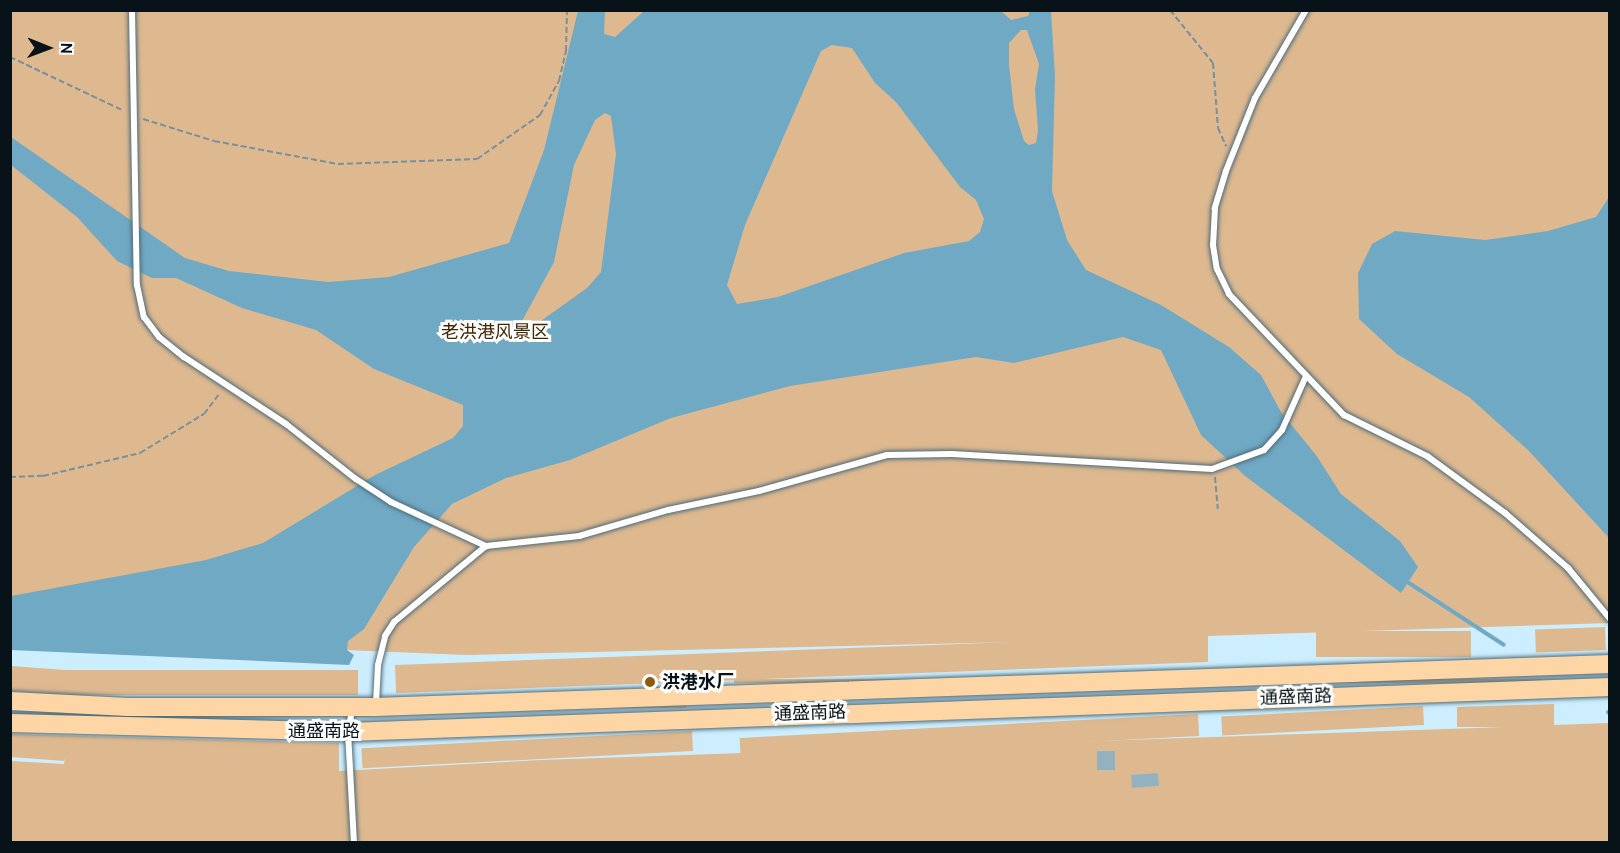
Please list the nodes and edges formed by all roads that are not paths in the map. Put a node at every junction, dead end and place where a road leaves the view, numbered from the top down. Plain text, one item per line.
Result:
1 (132, 10) edge
2 (1306, 10) edge
3 (1306, 376) junction
4 (486, 546) junction
5 (1610, 619) edge
6 (1610, 664) edge
7 (1610, 687) edge
8 (10, 700) edge
9 (353, 707) junction
10 (375, 707) junction
11 (10, 723) edge
12 (348, 732) junction
13 (354, 843) edge

1 - 4 lane
2 - 3 lane
3 - 4 lane
3 - 5 lane
4 - 10 lane
6 - 10 main road, 通盛南路
7 - 12 main road, 通盛南路
8 - 9 main road, 通盛南路
9 - 10 main road, 通盛南路
9 - 12 lane
11 - 12 main road, 通盛南路
12 - 13 lane

